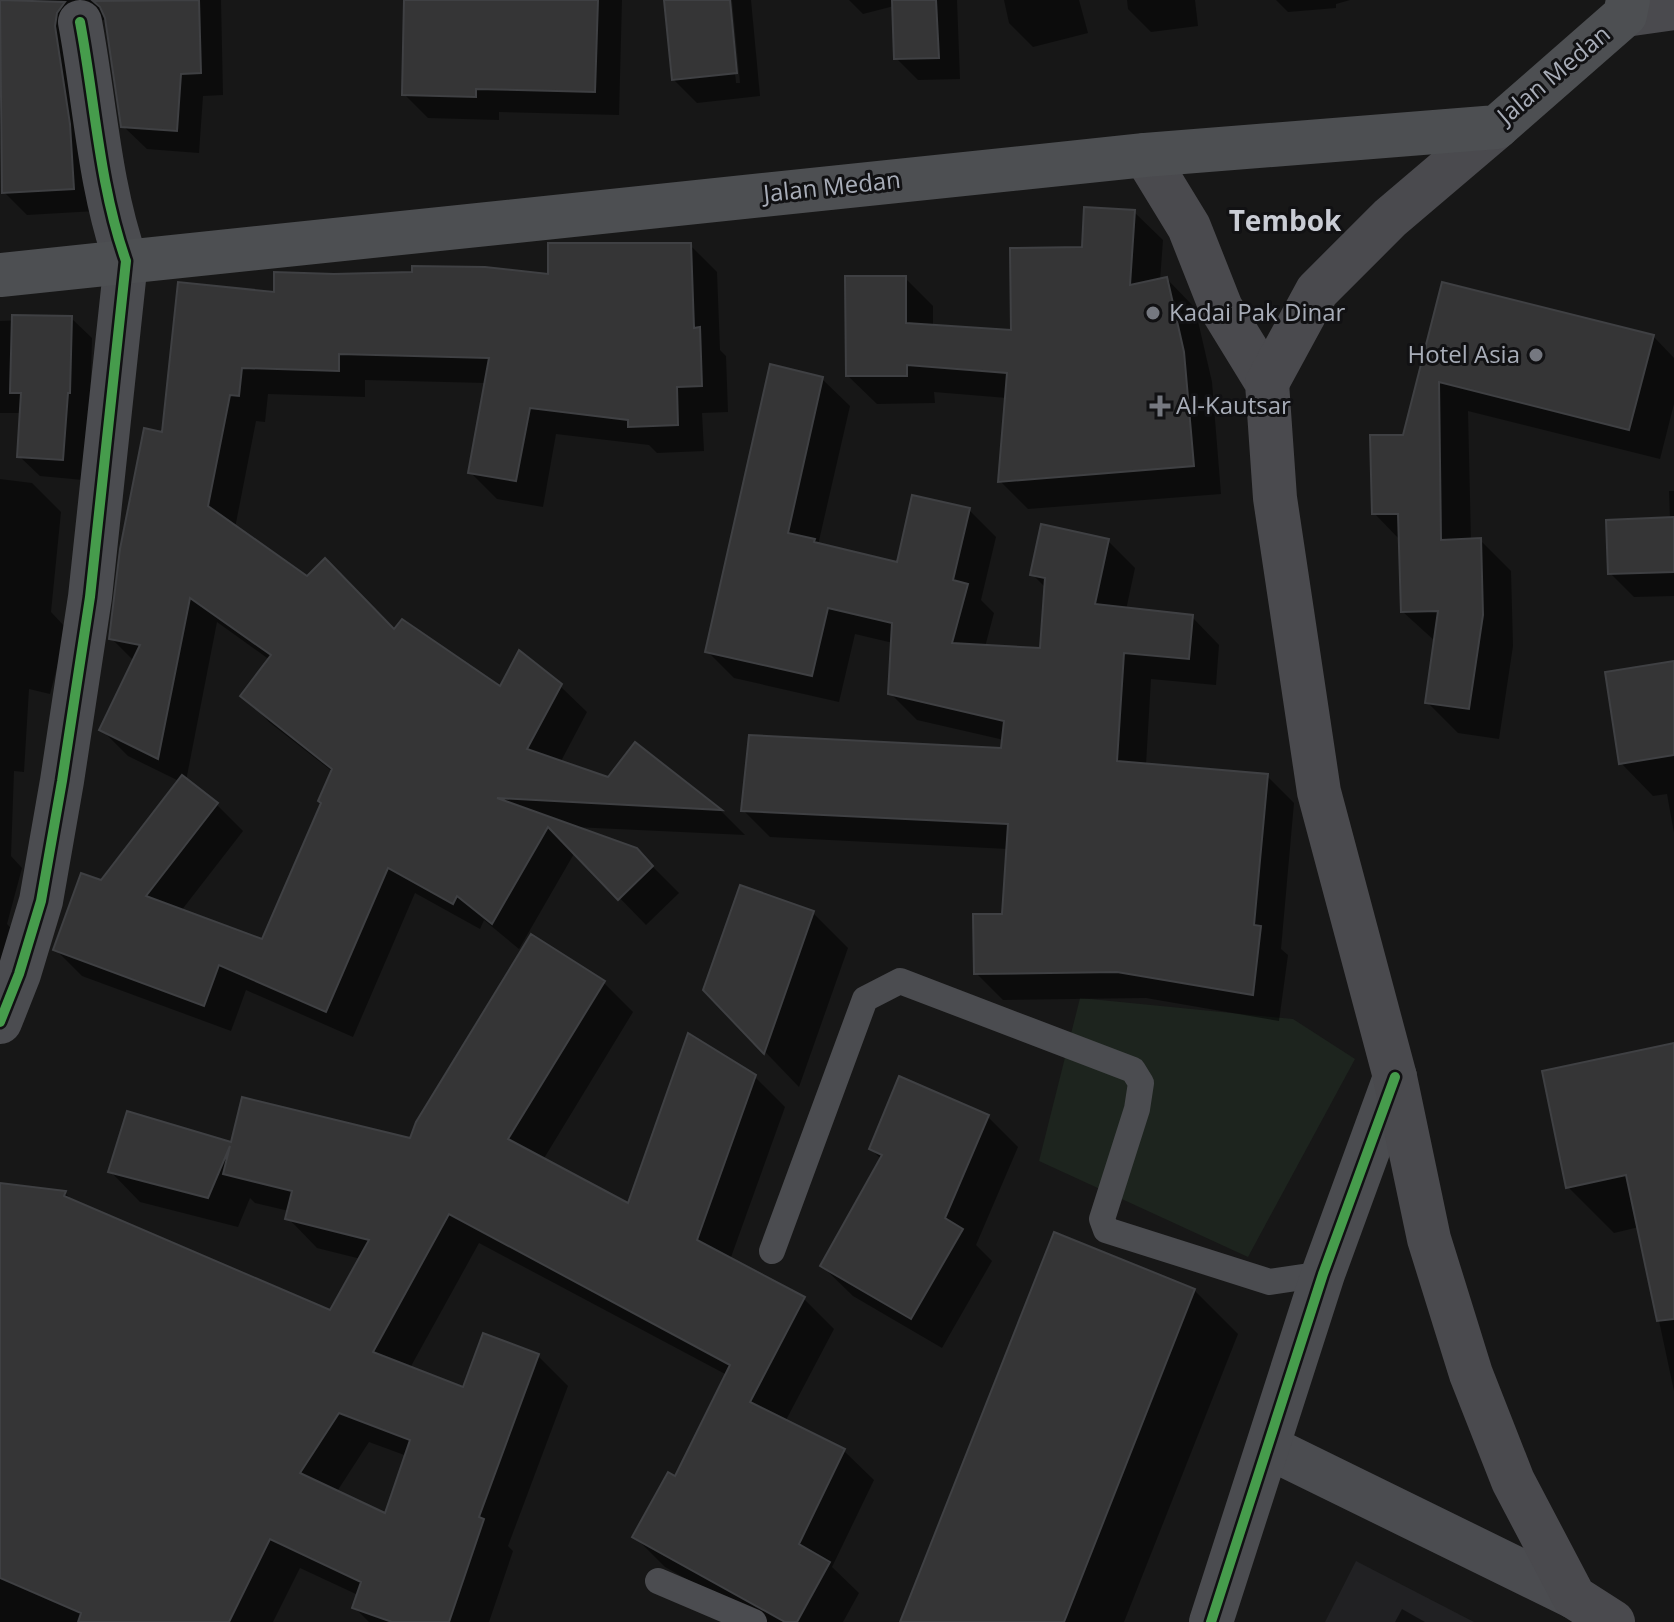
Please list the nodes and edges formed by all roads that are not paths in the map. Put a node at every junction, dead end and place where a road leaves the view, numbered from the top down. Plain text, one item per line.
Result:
1 (1626, 8) edge
2 (1674, 8) edge
3 (80, 22) dead end
4 (1497, 127) junction
5 (1145, 155) junction
6 (126, 261) junction
7 (0, 275) edge
8 (1267, 383) junction
9 (0, 1022) edge
10 (1395, 1077) junction
11 (772, 1251) dead end
12 (1323, 1274) junction
13 (1268, 1447) junction
14 (658, 1581) dead end
15 (1574, 1597) junction
16 (754, 1622) edge
17 (1211, 1622) edge
18 (1613, 1622) edge

1 - 2 main road
1 - 4 main road, Jalan Medan
3 - 6 street
4 - 5 main road, Jalan Medan
4 - 8 main road
5 - 6 main road, Jalan Medan
5 - 8 main road
6 - 7 main road, Jalan Medan
6 - 9 street
8 - 10 main road
10 - 12 street
10 - 15 main road
11 - 12 lane
12 - 13 street
13 - 15 street
13 - 17 street
14 - 16 lane
15 - 18 main road

